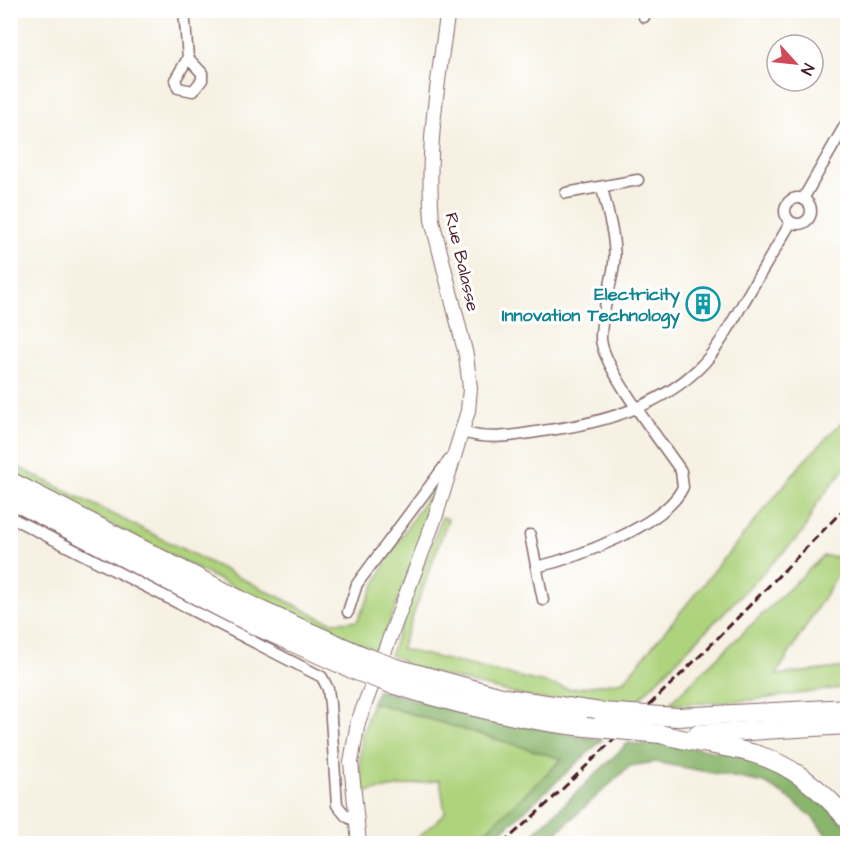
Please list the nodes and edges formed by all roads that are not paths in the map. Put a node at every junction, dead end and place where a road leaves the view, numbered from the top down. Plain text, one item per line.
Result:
1 (184, 10) edge
2 (448, 10) edge
3 (188, 58) dead end
4 (848, 120) edge
5 (638, 180) dead end
6 (602, 187) junction
7 (566, 193) dead end
8 (802, 199) junction
9 (791, 222) junction
10 (639, 408) junction
11 (463, 432) junction
12 (458, 449) junction
13 (10, 481) edge
14 (10, 499) edge
15 (10, 517) edge
16 (530, 535) dead end
17 (536, 567) junction
18 (543, 600) dead end
19 (348, 612) dead end
20 (358, 663) junction
21 (394, 676) junction
22 (848, 698) edge
23 (848, 708) edge
24 (814, 711) junction
25 (848, 726) edge
26 (661, 734) junction
27 (848, 820) edge
28 (355, 821) junction
29 (359, 843) edge

1 - 3 street
2 - 11 street, Rue Balasse
4 - 8 street
5 - 6 street
6 - 7 street
6 - 10 street
8 - 9 street
8 - 9 street
9 - 10 street
10 - 11 street
10 - 17 street
11 - 12 street, Rue Balasse
12 - 19 street, Rue Balasse
12 - 28 street, Rue Balasse
13 - 20 highway
14 - 20 highway
15 - 28 street
16 - 17 street
17 - 18 street
20 - 21 highway, bridge
21 - 24 highway, bridge
21 - 26 highway, bridge
22 - 24 highway
23 - 24 highway
25 - 26 highway
26 - 27 highway
28 - 29 street, Rue Balasse

